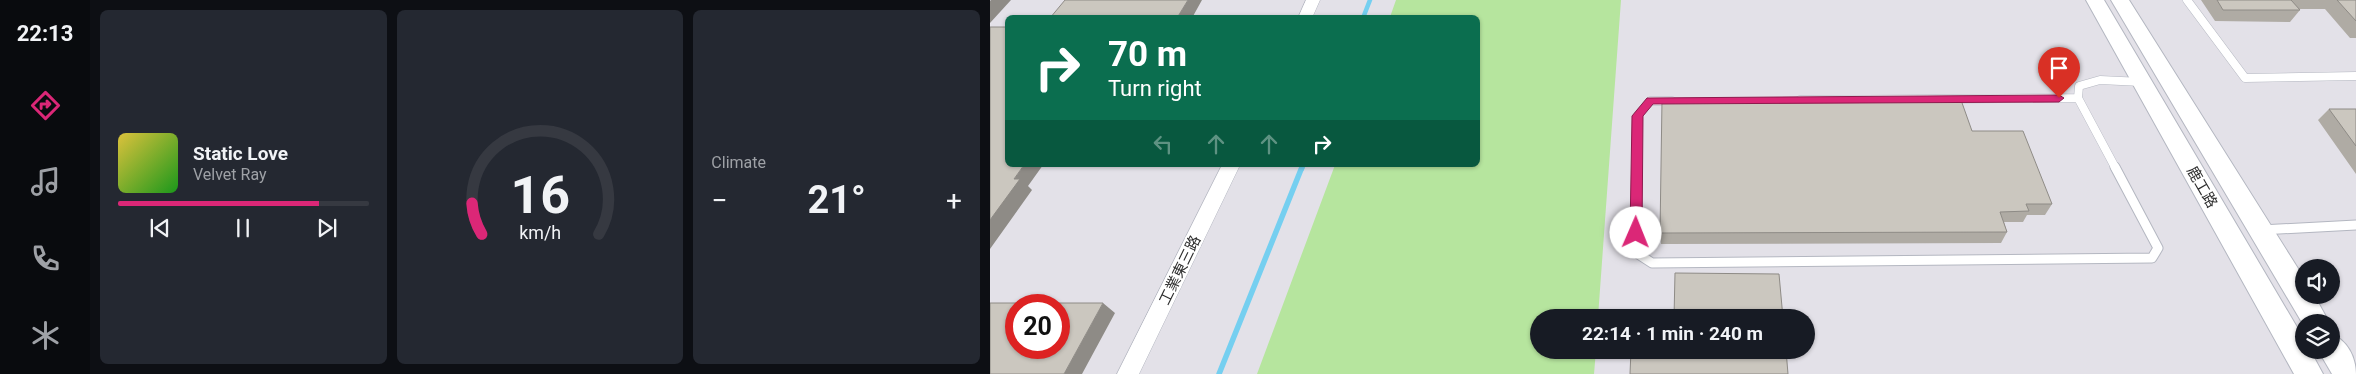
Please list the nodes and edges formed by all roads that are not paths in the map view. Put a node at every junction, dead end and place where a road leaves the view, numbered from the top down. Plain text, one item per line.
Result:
1 (1313, 0) edge
2 (2095, 0) edge
3 (2120, 0) edge
4 (2187, 0) edge
5 (1306, 15) edge
6 (2356, 76) edge
7 (2142, 82) junction
8 (2078, 98) junction
9 (1793, 100) edge
10 (1685, 101) edge
11 (1230, 167) edge
12 (2356, 225) edge
13 (2260, 230) junction
14 (2311, 314) edge
15 (2339, 359) edge
16 (1128, 374) edge
17 (2308, 374) edge
18 (2348, 374) edge

1 - 5 street
2 - 7 street, 鹿工路
3 - 13 street, 鹿工路
4 - 6 lane
7 - 8 lane
7 - 17 street, 鹿工路
8 - 9 lane
8 - 10 lane
11 - 16 street, 工業東三路
12 - 13 lane
13 - 14 street, 鹿工路
15 - 18 street

